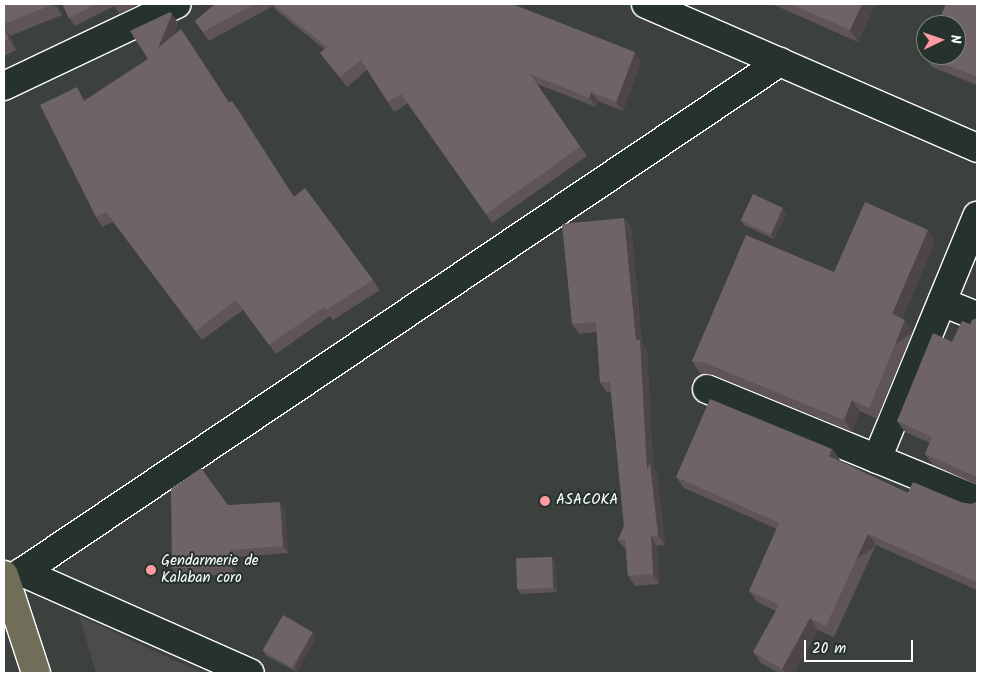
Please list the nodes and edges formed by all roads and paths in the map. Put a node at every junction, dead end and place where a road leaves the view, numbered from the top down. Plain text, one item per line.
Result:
1 (177, 4) edge
2 (646, 4) edge
3 (780, 62) junction
4 (4, 86) edge
5 (977, 148) edge
6 (977, 216) edge
7 (942, 302) junction
8 (977, 316) edge
9 (707, 389) dead end
10 (877, 459) junction
11 (977, 500) edge
12 (11, 577) edge
13 (36, 673) edge
14 (250, 673) edge

1 - 4 street
2 - 3 street
3 - 5 street
3 - 12 street
6 - 7 street
7 - 8 street
7 - 10 street
9 - 10 street
10 - 11 street
12 - 13 main road
12 - 14 street

